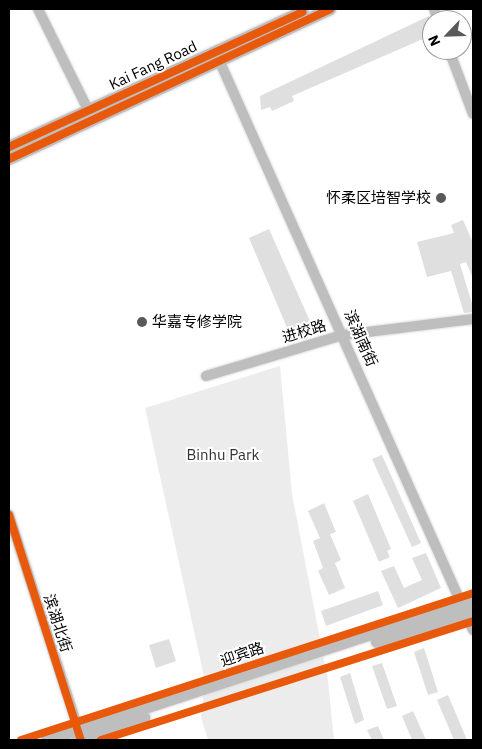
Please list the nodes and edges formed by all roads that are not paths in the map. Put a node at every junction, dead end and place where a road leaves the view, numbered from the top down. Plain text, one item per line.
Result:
1 (38, 9) edge
2 (310, 9) edge
3 (330, 9) edge
4 (219, 60) junction
5 (453, 60) edge
6 (473, 114) edge
7 (90, 115) junction
8 (9, 147) edge
9 (9, 159) edge
10 (473, 319) edge
11 (343, 335) junction
12 (206, 376) dead end
13 (9, 515) edge
14 (469, 608) edge
15 (473, 630) edge
16 (80, 737) edge
17 (47, 740) edge

1 - 7 street
2 - 7 main road, Kai Fang Road
3 - 4 main road, Kai Fang Road
4 - 7 main road, Kai Fang Road
4 - 11 street, 滨湖南街
5 - 6 street
7 - 8 main road, Kai Fang Road
7 - 9 main road, Kai Fang Road
10 - 11 street, 进校路
11 - 12 street, 进校路
11 - 14 street, 滨湖南街
13 - 16 street, 滨湖北街
14 - 15 street, 滨湖南街
14 - 16 main road
16 - 17 main road

